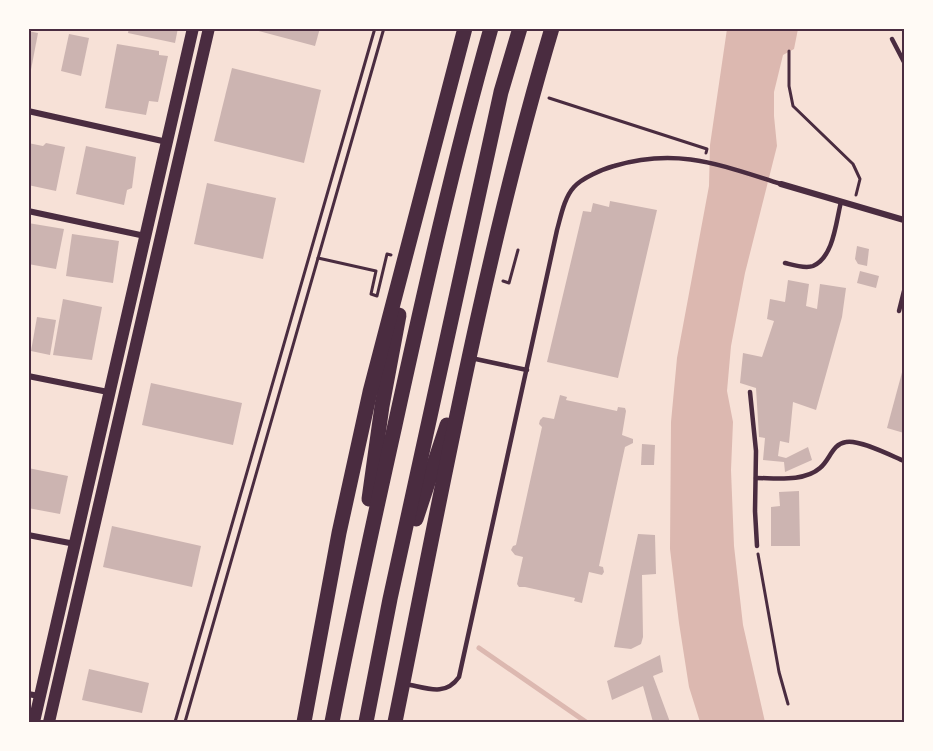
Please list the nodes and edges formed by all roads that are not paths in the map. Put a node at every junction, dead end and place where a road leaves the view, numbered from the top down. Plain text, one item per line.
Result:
1 (193, 28) edge
2 (209, 28) edge
3 (465, 28) edge
4 (491, 28) edge
5 (520, 28) edge
6 (552, 28) edge
7 (892, 39) dead end
8 (904, 62) edge
9 (28, 111) edge
10 (168, 142) junction
11 (781, 184) joint
12 (420, 197) junction
13 (841, 202) junction
14 (28, 211) edge
15 (904, 220) edge
16 (145, 236) junction
17 (785, 263) dead end
18 (904, 291) edge
19 (899, 311) dead end
20 (469, 357) junction
21 (527, 370) junction
22 (28, 376) edge
23 (108, 392) junction
24 (750, 392) dead end
25 (904, 461) edge
26 (756, 478) junction
27 (28, 535) edge
28 (75, 544) junction
29 (757, 546) road end
30 (390, 599) junction
31 (352, 618) junction
32 (403, 683) junction
33 (34, 695) edge
34 (34, 723) edge
35 (49, 723) edge
36 (304, 723) edge
37 (332, 723) edge
38 (366, 723) edge
39 (395, 723) edge

1 - 10 main road
2 - 35 main road
3 - 12 highway
4 - 31 highway
5 - 30 highway
6 - 20 highway
7 - 8 lane
9 - 10 street
10 - 16 main road
11 - 13 street
11 - 21 lane
12 - 31 highway
12 - 36 highway
13 - 15 street
13 - 17 lane
14 - 16 street
16 - 23 main road
18 - 19 lane
20 - 21 lane
20 - 30 highway
20 - 32 highway
21 - 32 lane
22 - 23 street
23 - 28 main road
24 - 26 lane
25 - 26 lane
26 - 29 lane
27 - 28 street
28 - 33 main road
30 - 38 highway
31 - 37 highway
32 - 39 highway
33 - 34 main road

